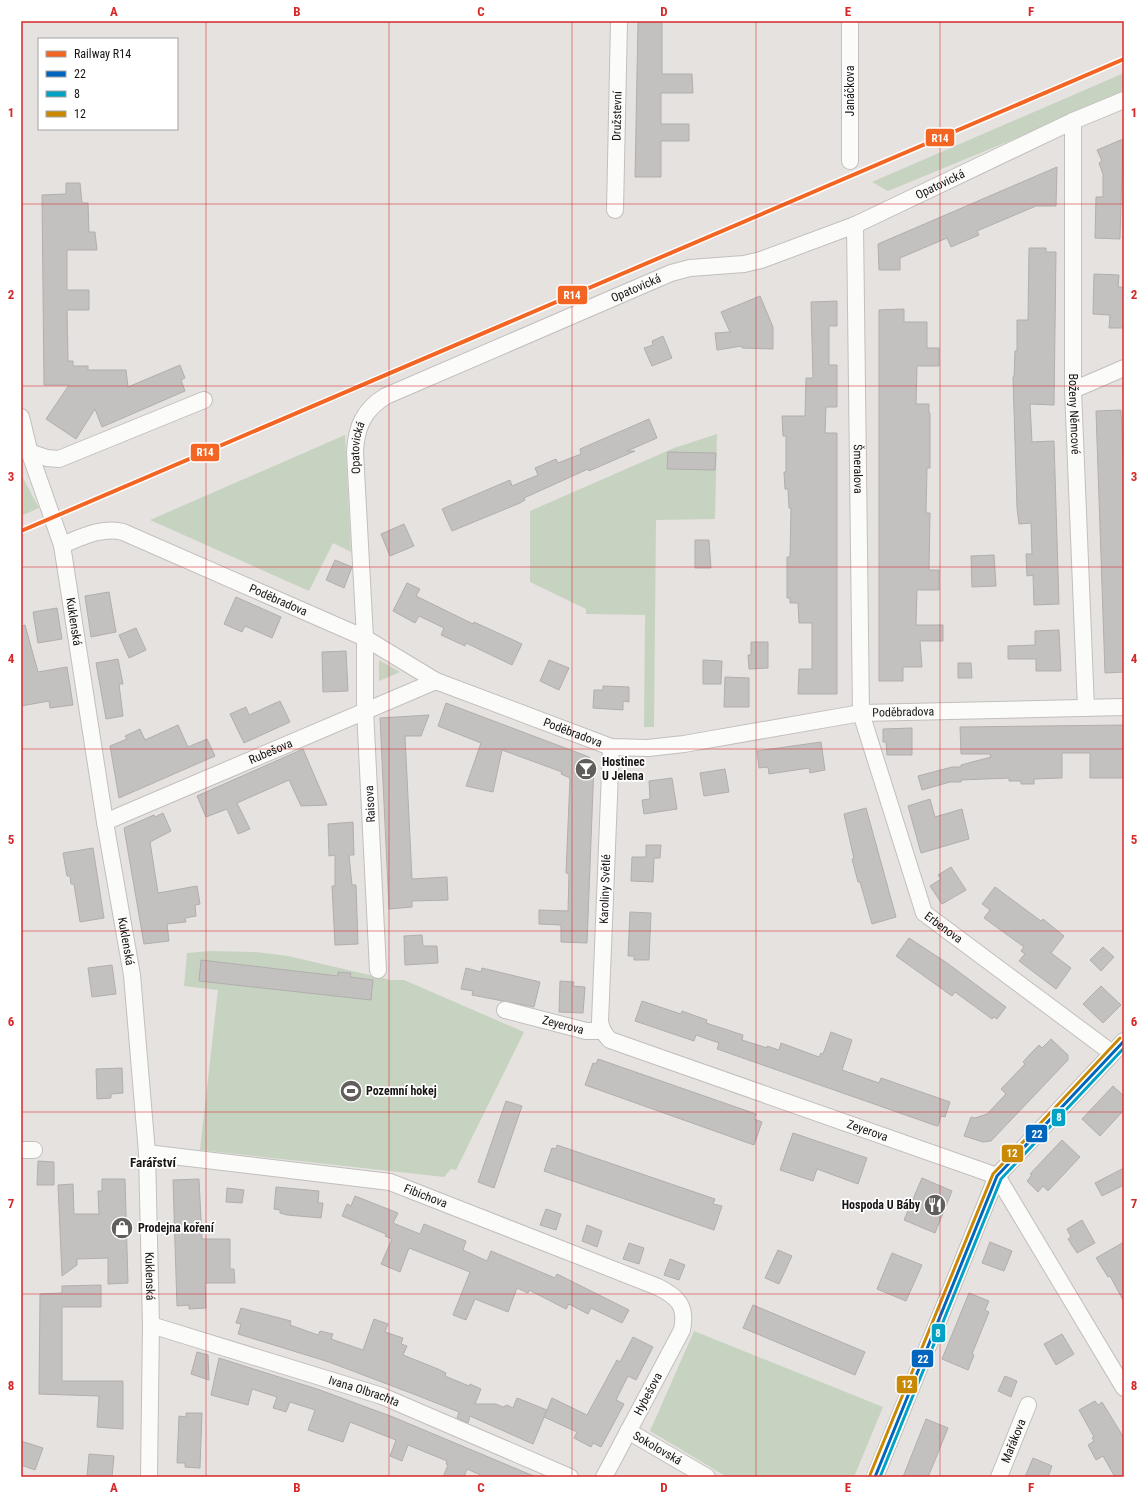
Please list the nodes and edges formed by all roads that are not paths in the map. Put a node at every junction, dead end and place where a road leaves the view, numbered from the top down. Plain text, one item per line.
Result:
1 (619, 21) edge
2 (850, 21) edge
3 (1124, 100) edge
4 (1073, 121) junction
5 (850, 161) dead end
6 (615, 210) dead end
7 (855, 225) junction
8 (1124, 368) edge
9 (1073, 390) junction
10 (204, 400) dead end
11 (21, 417) edge
12 (25, 451) edge
13 (62, 545) junction
14 (364, 638) junction
15 (436, 681) junction
16 (1124, 707) edge
17 (1086, 708) junction
18 (365, 710) junction
19 (861, 713) junction
20 (611, 747) junction
21 (105, 822) junction
22 (378, 970) dead end
23 (505, 1010) dead end
24 (602, 1031) junction
25 (1124, 1041) edge
26 (1112, 1053) junction
27 (146, 1153) junction
28 (997, 1176) junction
29 (683, 1308) joint
30 (151, 1324) junction
31 (1124, 1388) edge
32 (1028, 1405) dead end
33 (628, 1430) junction
34 (149, 1477) edge
35 (570, 1477) edge
36 (604, 1477) edge
37 (708, 1477) edge
38 (875, 1477) edge
39 (999, 1477) edge

1 - 6 street, Družstevní
2 - 5 street, Janáčkova
3 - 4 street, Opatovická
4 - 7 street, Opatovická
4 - 9 street, Boženy Němcové
7 - 14 street, Opatovická
7 - 19 street, Šmeralova
8 - 9 street
9 - 17 street, Boženy Němcové
10 - 12 street
11 - 12 street, Kuklenská
12 - 13 street, Kuklenská
13 - 14 street, Poděbradova
13 - 21 street, Kuklenská
14 - 15 street, Poděbradova
14 - 18 street, Raisova
15 - 18 street, Rubešova
15 - 20 street, Poděbradova
16 - 17 street, Poděbradova
17 - 19 street, Poděbradova
18 - 21 street, Rubešova
18 - 22 street, Raisova
19 - 20 street, Poděbradova
19 - 26 street, Erbenova
20 - 24 street, Karoliny Světlé
21 - 27 street, Kuklenská
23 - 24 street, Zeyerova
24 - 28 street, Zeyerova
25 - 26 street
26 - 28 street
27 - 29 street, Fibichova
27 - 30 street, Kuklenská
28 - 31 street
28 - 38 street
29 - 33 street, Hybešova
30 - 34 street, Kuklenská
30 - 35 street, Ivana Olbrachta
32 - 39 street, Mařákova
33 - 36 street, Hybešova
33 - 37 street, Sokolovská

